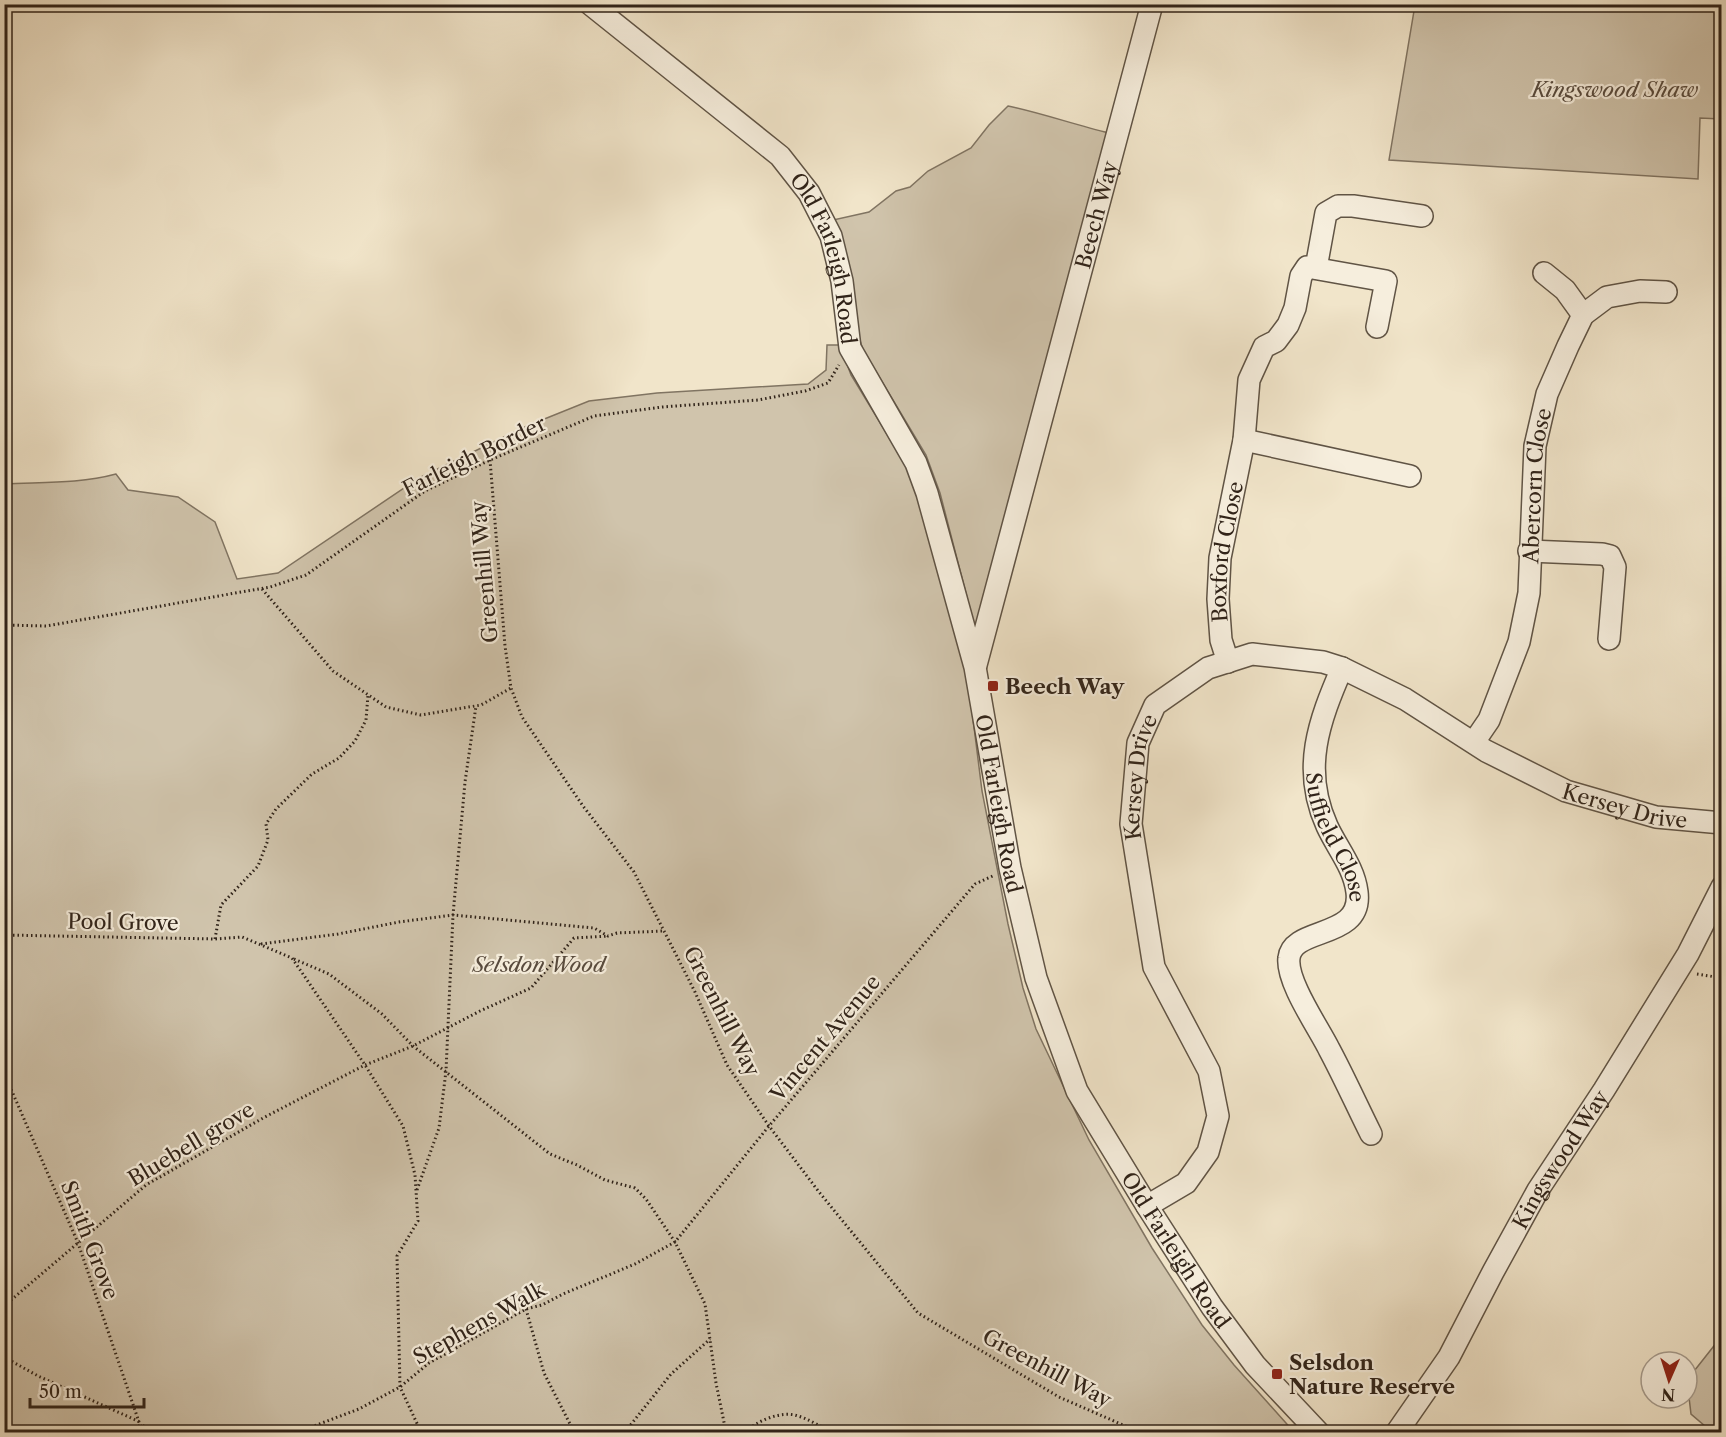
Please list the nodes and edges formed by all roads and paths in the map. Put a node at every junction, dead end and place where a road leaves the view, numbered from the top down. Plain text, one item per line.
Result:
1 (590, 4) edge
2 (1152, 4) edge
3 (1422, 216) dead end
4 (1316, 268) junction
5 (1544, 273) dead end
6 (1666, 292) dead end
7 (1583, 315) junction
8 (1377, 327) dead end
9 (850, 348) junction
10 (1244, 440) junction
11 (490, 460) junction
12 (1410, 476) dead end
13 (1529, 551) junction
14 (262, 589) junction
15 (4, 625) edge
16 (1609, 639) dead end
17 (1228, 662) junction
18 (975, 667) junction
19 (1342, 668) junction
20 (512, 688) junction
21 (368, 695) junction
22 (476, 706) junction
23 (1474, 742) junction
24 (1722, 823) edge
25 (1010, 868) junction
26 (1722, 887) edge
27 (453, 915) junction
28 (664, 931) junction
29 (4, 935) edge
30 (608, 936) junction
31 (215, 939) junction
32 (259, 944) junction
33 (292, 958) junction
34 (1677, 971) junction
35 (1722, 978) edge
36 (448, 1028) junction
37 (413, 1046) junction
38 (365, 1065) junction
39 (446, 1071) junction
40 (4, 1073) edge
41 (769, 1126) junction
42 (1371, 1134) dead end
43 (416, 1191) junction
44 (1147, 1206) junction
45 (675, 1242) junction
46 (78, 1243) junction
47 (4, 1306) edge
48 (526, 1309) junction
49 (710, 1339) junction
50 (4, 1357) edge
51 (400, 1387) junction
52 (140, 1423) junction
53 (571, 1426) junction
54 (1314, 1431) edge
55 (132, 1432) edge
56 (146, 1432) edge
57 (165, 1432) edge
58 (298, 1432) edge
59 (421, 1432) edge
60 (564, 1432) edge
61 (587, 1432) edge
62 (625, 1432) edge
63 (726, 1432) edge
64 (746, 1432) edge
65 (837, 1432) edge
66 (1139, 1432) edge
67 (1397, 1432) edge

1 - 9 street, Old Farleigh Road
2 - 18 street, Beech Way
3 - 4 street
4 - 8 street
4 - 10 street, Boxford Close
5 - 7 street
6 - 7 street, Abercorn Close
7 - 13 street, Abercorn Close
9 - 11 path, Farleigh Border
9 - 18 street, Old Farleigh Road
10 - 12 street
10 - 17 street, Boxford Close
11 - 14 path, Farleigh Border
11 - 20 path, Greenhill Way
13 - 16 street
13 - 23 street, Abercorn Close
14 - 15 path, Farleigh Border
14 - 21 path
17 - 19 street, Kersey Drive
17 - 44 street, Kersey Drive
18 - 25 street, Old Farleigh Road
19 - 23 street, Kersey Drive
19 - 42 street, Suffield Close
20 - 22 path
20 - 28 path, Greenhill Way
21 - 22 path
21 - 31 path
22 - 27 path
23 - 24 street, Kersey Drive
25 - 41 path, Vincent Avenue
25 - 44 street, Old Farleigh Road
26 - 34 street, Kingswood Way
27 - 30 path
27 - 32 path
27 - 36 path
28 - 30 path, Bluebell grove
28 - 41 path, Greenhill Way
29 - 31 path, Pool Grove
30 - 36 path, Bluebell grove
31 - 32 path, Pool Grove
32 - 33 path
33 - 37 path
33 - 38 path
34 - 35 path
34 - 67 street, Kingswood Way
36 - 37 path, Bluebell grove
36 - 39 path
37 - 38 path, Bluebell grove
37 - 39 path
38 - 43 path
38 - 46 path, Bluebell grove
39 - 43 path
39 - 45 path
40 - 46 path, Smith Grove
41 - 45 path, Vincent Avenue
41 - 66 path, Greenhill Way
43 - 51 path
44 - 54 street, Old Farleigh Road
45 - 48 path, Stephens Walk
45 - 49 path
46 - 47 path, Bluebell grove
46 - 52 path, Smith Grove
48 - 51 path, Stephens Walk
48 - 53 path
49 - 62 path
49 - 63 path
50 - 52 path
51 - 58 path, Stephens Walk
51 - 59 path
52 - 55 path
52 - 56 path
52 - 57 path
53 - 60 path
53 - 61 path
64 - 65 path

